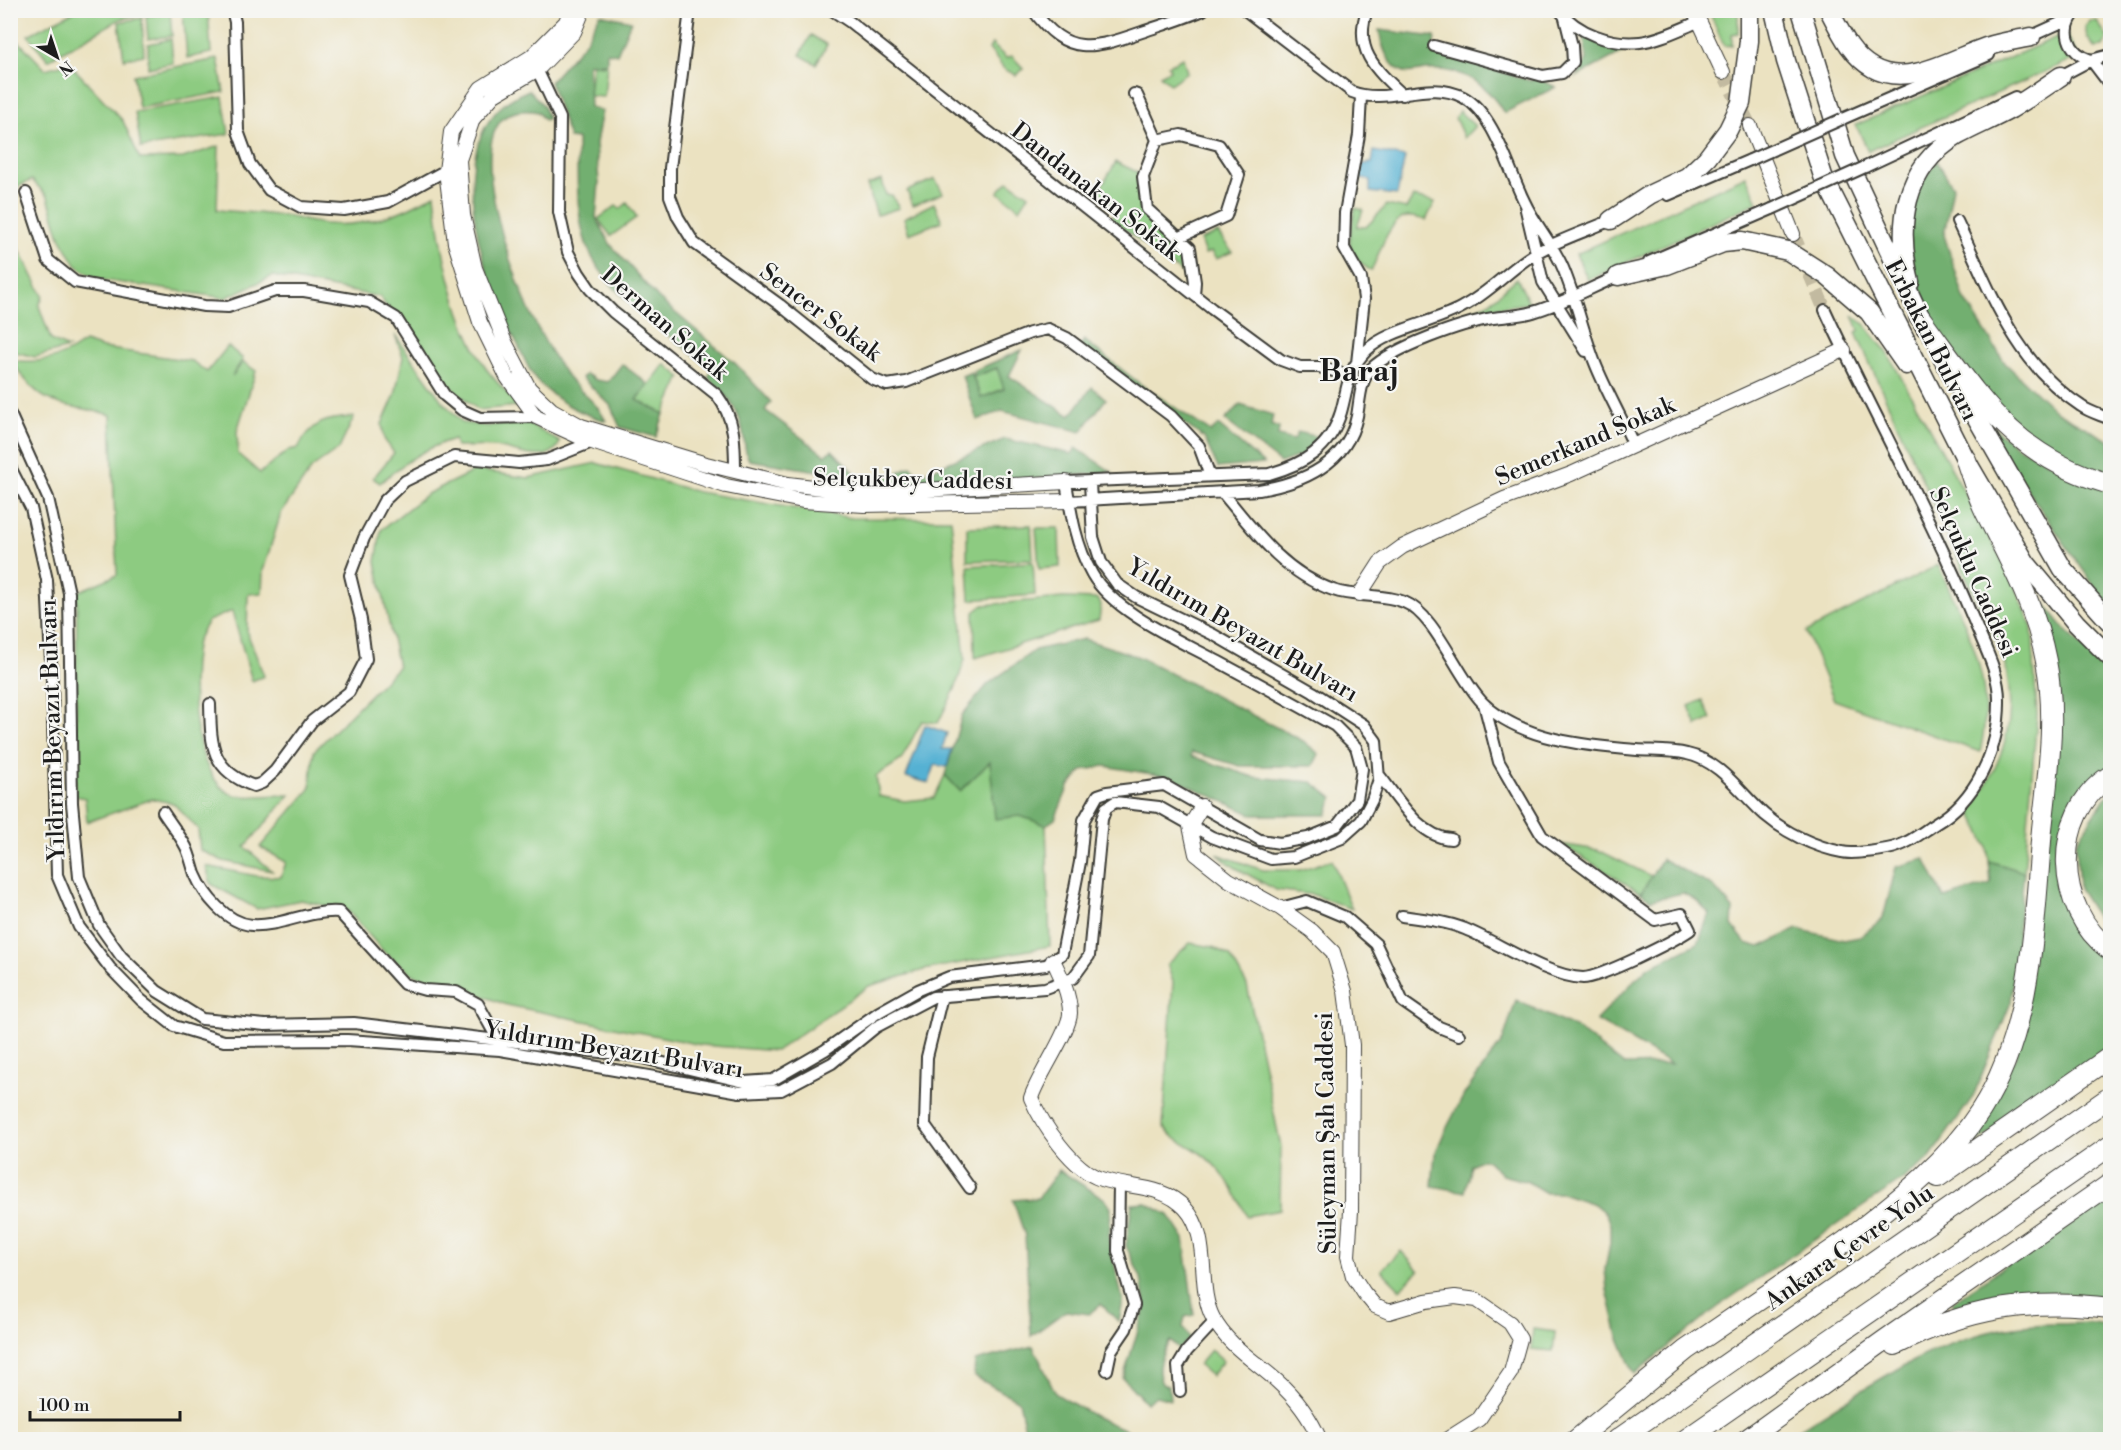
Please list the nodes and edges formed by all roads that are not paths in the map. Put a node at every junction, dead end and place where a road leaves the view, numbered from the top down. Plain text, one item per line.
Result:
1 (232, 10) edge
2 (570, 10) edge
3 (583, 10) edge
4 (690, 10) edge
5 (832, 10) edge
6 (1033, 10) edge
7 (1203, 10) edge
8 (1245, 10) edge
9 (1367, 10) edge
10 (1749, 10) edge
11 (1774, 10) edge
12 (1801, 10) edge
13 (1829, 10) edge
14 (2073, 13) edge
15 (1562, 14) edge
16 (1696, 16) edge
17 (2031, 37) junction
18 (1434, 46) dead end
19 (2110, 56) edge
20 (2091, 60) junction
21 (534, 63) junction
22 (1724, 72) tunnel mouth
23 (2061, 76) junction
24 (2110, 85) edge
25 (1134, 94) dead end
26 (1402, 95) junction
27 (1362, 96) junction
28 (1750, 126) tunnel mouth
29 (1157, 140) junction
30 (459, 160) junction
31 (446, 171) junction
32 (26, 193) dead end
33 (1525, 204) junction
34 (1611, 220) junction
35 (1957, 221) dead end
36 (1793, 234) tunnel mouth
37 (1178, 238) junction
38 (1550, 246) junction
39 (1535, 254) junction
40 (1618, 276) junction
41 (1194, 295) junction
42 (1572, 296) junction
43 (1555, 305) junction
44 (1825, 310) tunnel mouth
45 (1919, 316) junction
46 (1844, 350) junction
47 (1357, 363) junction
48 (1596, 366) junction
49 (1371, 369) junction
50 (1348, 375) junction
51 (10, 414) edge
52 (536, 417) junction
53 (2110, 419) edge
54 (592, 442) junction
55 (610, 442) junction
56 (1635, 446) junction
57 (1966, 460) junction
58 (10, 467) edge
59 (735, 471) junction
60 (1210, 476) junction
61 (1066, 482) junction
62 (1090, 483) junction
63 (2110, 484) edge
64 (1222, 492) junction
65 (1092, 500) junction
66 (1069, 501) junction
67 (1360, 594) junction
68 (2110, 622) edge
69 (2110, 657) edge
70 (210, 704) dead end
71 (1484, 704) junction
72 (1379, 775) junction
73 (2110, 776) edge
74 (1202, 806) junction
75 (163, 812) dead end
76 (1190, 826) junction
77 (1451, 839) dead end
78 (1280, 908) junction
79 (1402, 916) dead end
80 (2110, 950) edge
81 (1053, 960) junction
82 (1063, 981) junction
83 (942, 996) junction
84 (1459, 1035) dead end
85 (498, 1040) junction
86 (2110, 1057) edge
87 (2110, 1097) edge
88 (2110, 1146) edge
89 (1119, 1183) junction
90 (2110, 1184) edge
91 (970, 1188) dead end
92 (1838, 1247) junction
93 (2110, 1308) edge
94 (1215, 1321) junction
95 (1107, 1370) dead end
96 (1180, 1391) dead end
97 (1320, 1440) edge
98 (1446, 1440) edge
99 (1576, 1440) edge
100 (1617, 1440) edge
101 (1685, 1440) edge
102 (1746, 1440) edge

1 - 31 street
2 - 21 street, Selçukbey Caddesi
3 - 21 street, Selçukbey Caddesi
4 - 60 street, Sencer Sokak
5 - 41 street, Dandanakan Sokak
6 - 7 street
8 - 27 street
9 - 26 street
10 - 34 highway
11 - 57 highway, Erbakan Bulvarı
12 - 45 highway, Erbakan Bulvarı
13 - 17 highway
14 - 17 street, Selçukbey Caddesi
14 - 20 street
15 - 16 street
15 - 18 street
16 - 22 street
17 - 34 street, Selçukbey Caddesi, bridge
19 - 20 street
20 - 23 street
20 - 24 street
21 - 30 street, Selçukbey Caddesi
21 - 31 street, Selçukbey Caddesi
21 - 59 street, Derman Sokak
23 - 40 street, bridge
23 - 45 highway
25 - 29 street
26 - 27 street
26 - 33 street
27 - 47 street
28 - 36 street
29 - 37 street
29 - 37 street
30 - 31 street
30 - 55 street, Selçukbey Caddesi
31 - 52 street, Selçukbey Caddesi
32 - 52 street
33 - 38 street
33 - 39 street
34 - 38 street, Selçukbey Caddesi
35 - 53 street
37 - 41 street
38 - 39 street, Selçukbey Caddesi
38 - 42 street
39 - 43 street
39 - 47 street, Selçukbey Caddesi
40 - 42 street
40 - 57 highway
41 - 50 street, Dandanakan Sokak
42 - 43 street
42 - 48 street
43 - 48 street
43 - 49 street
44 - 46 street, Selçuklu Caddesi
45 - 63 highway
45 - 68 highway, Erbakan Bulvarı
46 - 56 street, Semerkand Sokak
46 - 71 street, Selçuklu Caddesi
47 - 50 street, Selçukbey Caddesi
48 - 56 street
49 - 50 street
49 - 64 street, Selçukbey Caddesi
50 - 60 street, Selçukbey Caddesi
51 - 85 street, Yıldırım Beyazıt Bulvarı
52 - 54 street, Selçukbey Caddesi
54 - 55 street, Selçukbey Caddesi
54 - 70 street
55 - 59 street, Selçukbey Caddesi
55 - 66 street, Selçukbey Caddesi
56 - 67 street, Semerkand Sokak
57 - 69 highway, Erbakan Bulvarı
57 - 92 highway
58 - 83 street, Yıldırım Beyazıt Bulvarı
59 - 61 street, Selçukbey Caddesi
60 - 62 street, Selçukbey Caddesi
61 - 62 street, Selçukbey Caddesi
61 - 66 street, Yıldırım Beyazıt Bulvarı
62 - 65 street, Yıldırım Beyazıt Bulvarı
64 - 65 street, Selçukbey Caddesi
64 - 67 street, Selçuklu Caddesi
65 - 66 street, Selçukbey Caddesi
65 - 72 street, Yıldırım Beyazıt Bulvarı
66 - 74 street, Yıldırım Beyazıt Bulvarı
67 - 71 street, Selçuklu Caddesi
71 - 79 street
72 - 76 street, Yıldırım Beyazıt Bulvarı
72 - 77 street
73 - 80 highway
74 - 76 street
74 - 81 street, Yıldırım Beyazıt Bulvarı
75 - 85 street
76 - 78 street, Süleyman Şah Caddesi
76 - 82 street, Yıldırım Beyazıt Bulvarı
78 - 84 street
78 - 98 street, Süleyman Şah Caddesi
81 - 82 street
81 - 85 street, Yıldırım Beyazıt Bulvarı
82 - 83 street, Yıldırım Beyazıt Bulvarı
82 - 89 street
83 - 91 street
86 - 92 highway
87 - 100 highway, Ankara Çevre Yolu
88 - 101 highway
89 - 94 street
89 - 95 street
90 - 102 highway
92 - 99 highway
93 - 102 highway
94 - 96 street
94 - 97 street

